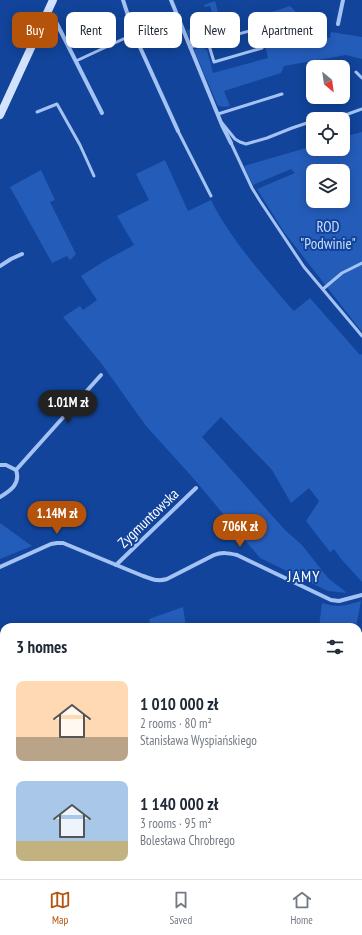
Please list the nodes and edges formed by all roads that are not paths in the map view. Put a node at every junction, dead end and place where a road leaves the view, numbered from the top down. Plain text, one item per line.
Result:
1 (53, 0) edge
2 (123, 0) edge
3 (171, 0) edge
4 (343, 0) edge
5 (48, 12) edge
6 (127, 12) edge
7 (338, 24) dead end
8 (58, 26) edge
9 (124, 39) edge
10 (208, 42) joint
11 (190, 47) edge
12 (31, 48) edge
13 (140, 48) edge
14 (190, 48) edge
15 (76, 61) junction
16 (356, 72) dead end
17 (362, 78) edge
18 (282, 94) dead end
19 (362, 109) edge
20 (37, 112) dead end
21 (102, 113) dead end
22 (350, 113) edge
23 (218, 114) junction
24 (0, 116) edge
25 (221, 122) junction
26 (306, 123) edge
27 (178, 131) joint
28 (231, 143) joint
29 (94, 176) dead end
30 (211, 196) dead end
31 (22, 254) dead end
32 (362, 263) edge
33 (0, 266) edge
34 (323, 289) junction
35 (362, 335) edge
36 (100, 375) dead end
37 (0, 465) edge
38 (16, 470) junction
39 (196, 488) dead end
40 (0, 497) edge
41 (116, 564) junction
42 (0, 567) edge
43 (362, 595) edge

1 - 5 street
2 - 6 street
3 - 11 street
4 - 7 street
8 - 15 street
9 - 15 lane
10 - 10 lane
12 - 24 street
13 - 27 street
14 - 23 street
15 - 21 street
16 - 17 lane
18 - 23 lane
19 - 22 lane
20 - 29 lane
23 - 25 street
25 - 26 lane
25 - 28 street
27 - 30 lane
28 - 34 lane
31 - 33 street
32 - 34 lane
34 - 35 lane
36 - 38 street
37 - 38 street
38 - 40 street
39 - 41 street, Zygmuntowska
41 - 42 street
41 - 43 street

